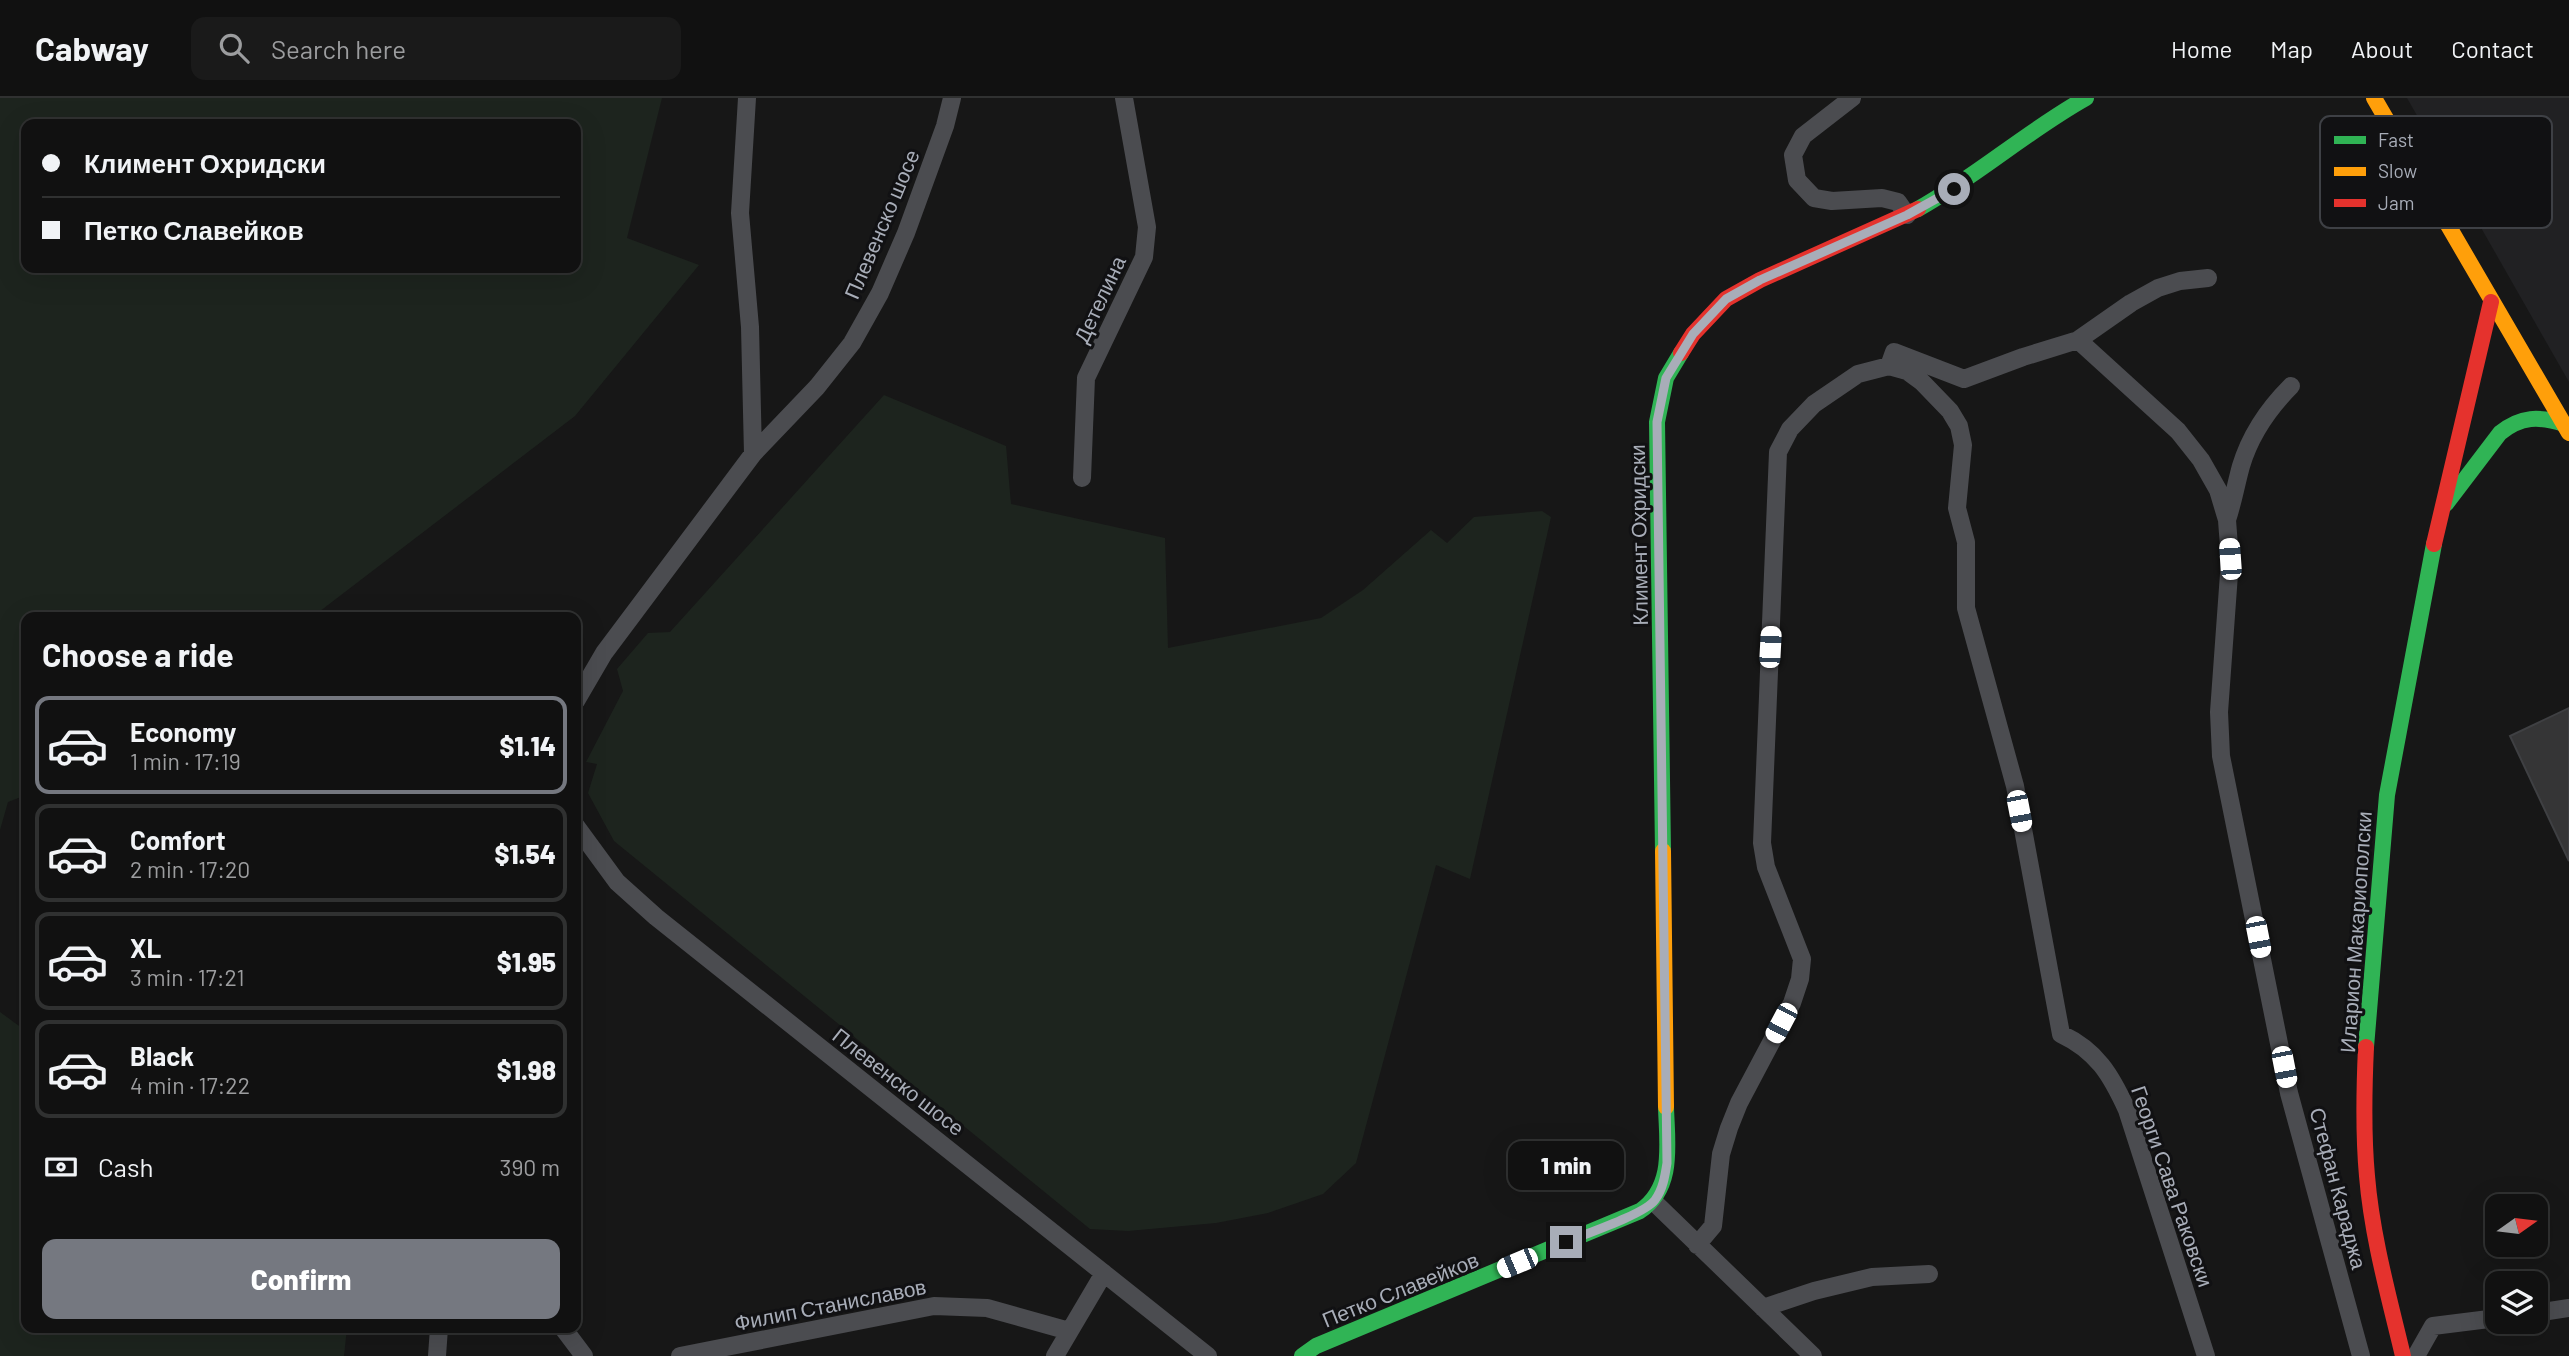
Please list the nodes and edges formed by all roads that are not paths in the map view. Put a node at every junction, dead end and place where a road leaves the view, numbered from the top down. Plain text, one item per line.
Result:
1 (747, 98) edge
2 (952, 98) edge
3 (1124, 98) edge
4 (1852, 98) edge
5 (2086, 98) edge
6 (2374, 98) edge
7 (2384, 116) edge
8 (1907, 215) junction
9 (2449, 228) edge
10 (2208, 278) dead end
11 (2491, 302) junction
12 (2078, 340) junction
13 (1889, 366) junction
14 (2291, 386) dead end
15 (2566, 428) edge
16 (753, 454) junction
17 (1082, 478) dead end
18 (2440, 513) junction
19 (2227, 520) junction
20 (581, 692) edge
21 (581, 833) edge
22 (1654, 1202) junction
23 (1697, 1245) junction
24 (1104, 1273) junction
25 (1929, 1274) dead end
26 (1763, 1308) junction
27 (2569, 1308) edge
28 (2548, 1311) edge
29 (2485, 1320) edge
30 (1069, 1331) junction
31 (439, 1333) edge
32 (567, 1333) edge
33 (437, 1356) edge
34 (584, 1356) edge
35 (680, 1356) edge
36 (1055, 1356) edge
37 (1208, 1356) edge
38 (1302, 1356) edge
39 (1813, 1356) edge
40 (2206, 1356) edge
41 (2361, 1356) edge
42 (2403, 1356) edge
43 (2416, 1356) edge

1 - 16 street
2 - 16 street, Плевенско шосе
3 - 17 street, Детелина
4 - 8 street
5 - 8 street, Климент Охридски
6 - 7 street
8 - 22 street, Климент Охридски
9 - 11 street
10 - 12 street
11 - 15 street
11 - 18 street, Иларион Макариополски
12 - 13 street
12 - 19 street, Стефан Караджа
13 - 23 street
13 - 40 street, Георги Сава Раковски
14 - 19 street
15 - 18 street, Иларион Макариополски
16 - 20 street, Плевенско шосе
18 - 42 street, Иларион Макариополски
19 - 41 street, Стефан Караджа
21 - 24 street, Плевенско шосе
22 - 23 street
22 - 38 street, Петко Славейков
23 - 26 street
24 - 30 street
24 - 37 street, Плевенско шосе
25 - 26 street
26 - 39 street
27 - 28 street
29 - 43 street
30 - 35 street, Филип Станиславов
30 - 36 street
31 - 33 street
32 - 34 street

